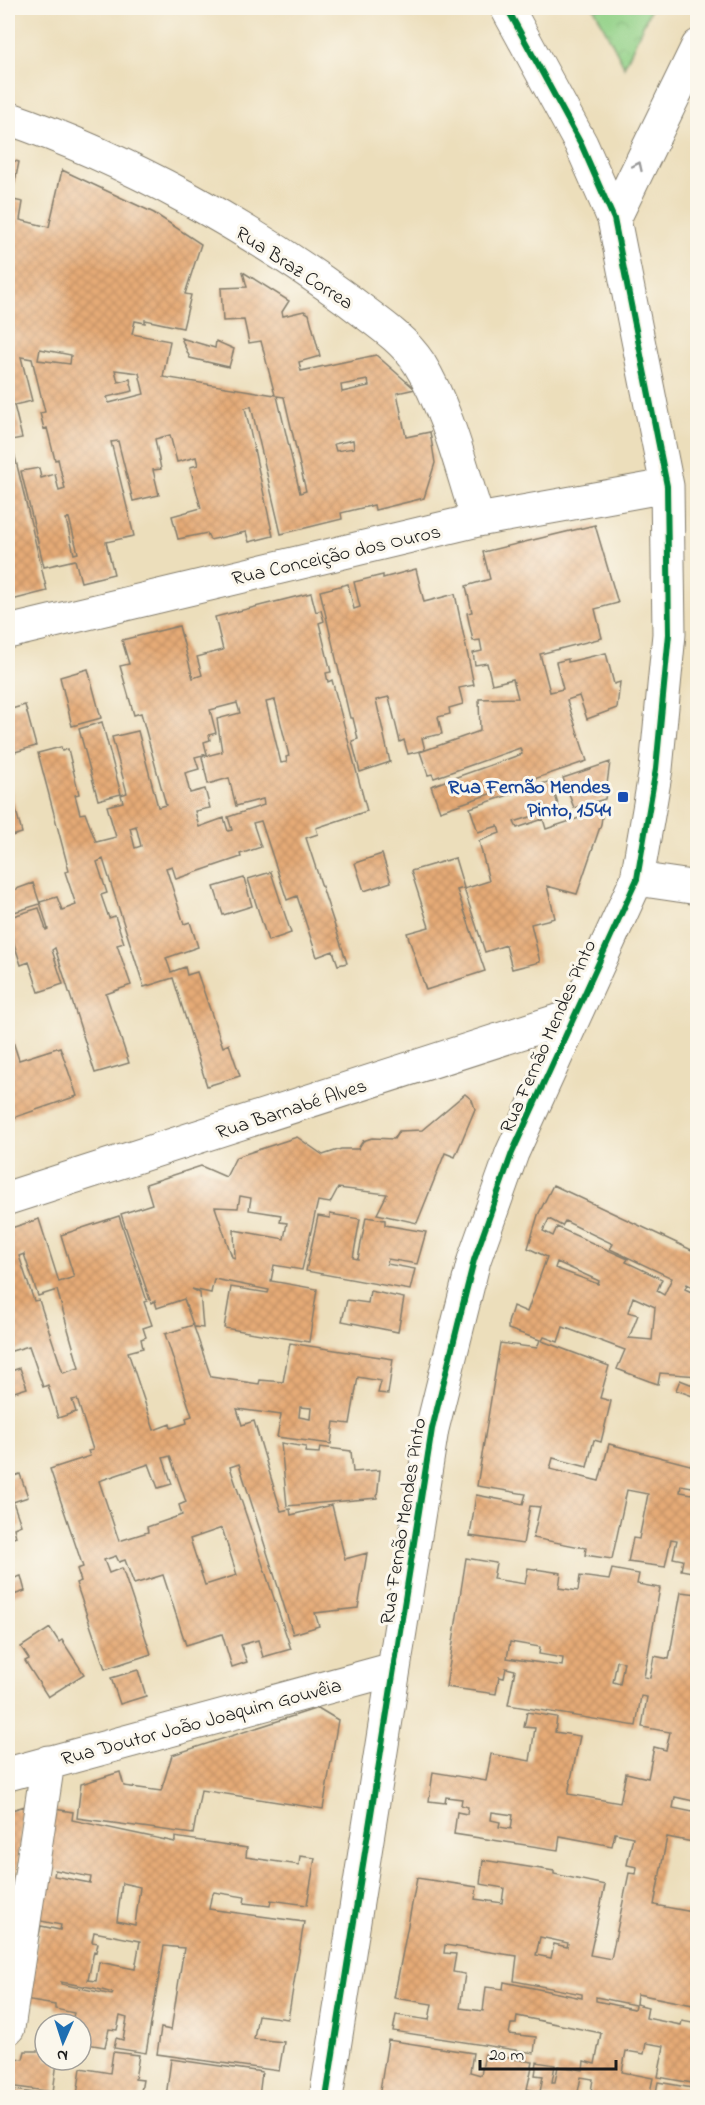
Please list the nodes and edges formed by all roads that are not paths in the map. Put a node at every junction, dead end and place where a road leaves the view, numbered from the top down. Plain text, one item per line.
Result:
1 (507, 8) edge
2 (698, 46) edge
3 (8, 117) edge
4 (614, 219) junction
5 (667, 486) junction
6 (478, 520) junction
7 (8, 632) edge
8 (637, 879) junction
9 (698, 888) edge
10 (573, 1017) junction
11 (8, 1198) edge
12 (394, 1669) junction
13 (48, 1762) junction
14 (8, 1774) edge
15 (8, 2028) edge
16 (326, 2097) edge

1 - 4 street, Rua Fernão Mendes Pinto
4 -> 2 street
3 - 6 street, Rua Braz Correa
4 - 5 street, Rua Fernão Mendes Pinto
5 - 6 street, Rua Conceição dos Ouros
5 - 8 street, Rua Fernão Mendes Pinto
6 - 7 street, Rua Conceição dos Ouros
8 - 9 street
8 - 10 street, Rua Fernão Mendes Pinto
10 - 11 street, Rua Barnabé Alves
10 - 12 street, Rua Fernão Mendes Pinto
12 - 13 street, Rua Doutor João Joaquim Gouvêia
12 - 16 street, Rua Fernão Mendes Pinto
13 - 14 street, Rua Doutor João Joaquim Gouvêia
13 - 15 street

